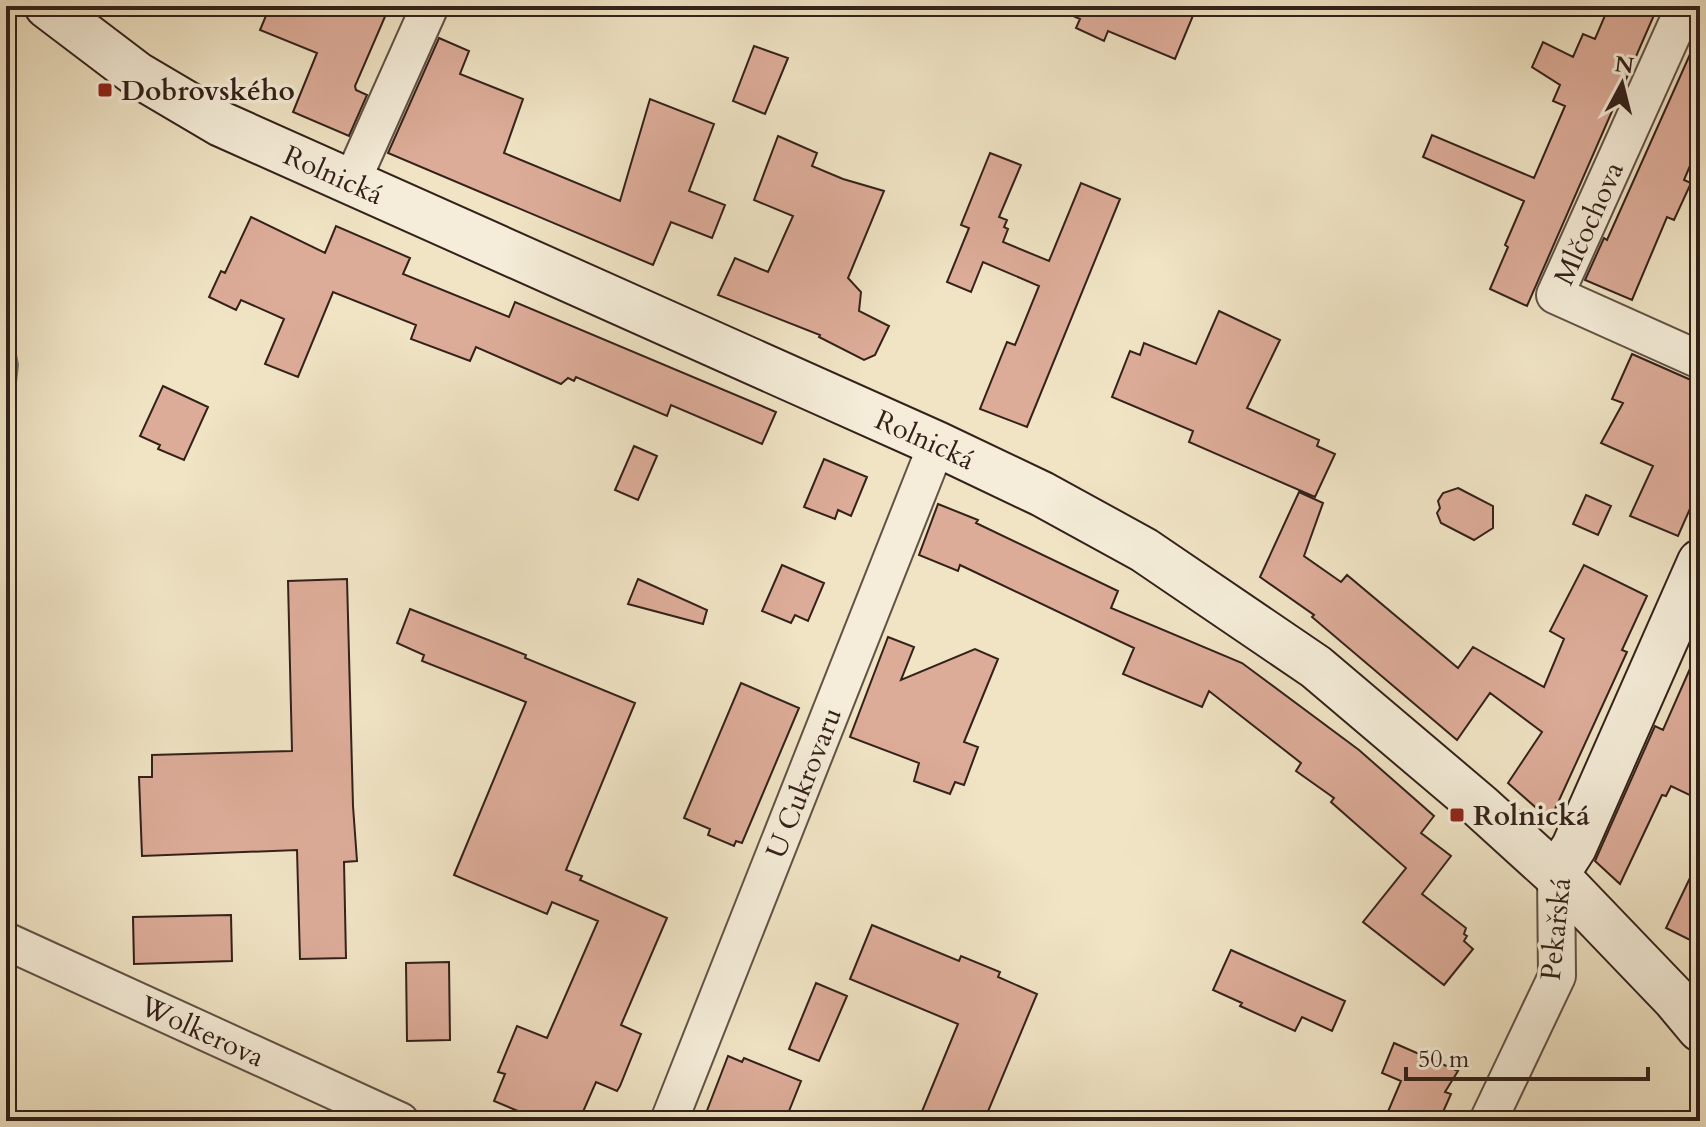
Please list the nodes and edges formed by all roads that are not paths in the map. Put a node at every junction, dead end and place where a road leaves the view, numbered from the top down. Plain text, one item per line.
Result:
1 (47, 6) edge
2 (430, 6) edge
3 (1685, 6) edge
4 (351, 183) junction
5 (1700, 360) edge
6 (937, 444) junction
7 (1700, 562) edge
8 (1556, 875) junction
9 (6, 941) edge
10 (1700, 1029) edge
11 (400, 1121) edge
12 (669, 1121) edge
13 (1488, 1121) edge

1 - 4 street, Rolnická
2 - 4 street
3 - 5 street, Mlčochova
4 - 6 street, Rolnická
6 - 8 street, Rolnická
6 - 12 street, U Cukrovaru
7 - 8 street, Pekařská
8 - 10 street, Rolnická
8 - 13 street, Pekařská
9 - 11 street, Wolkerova

